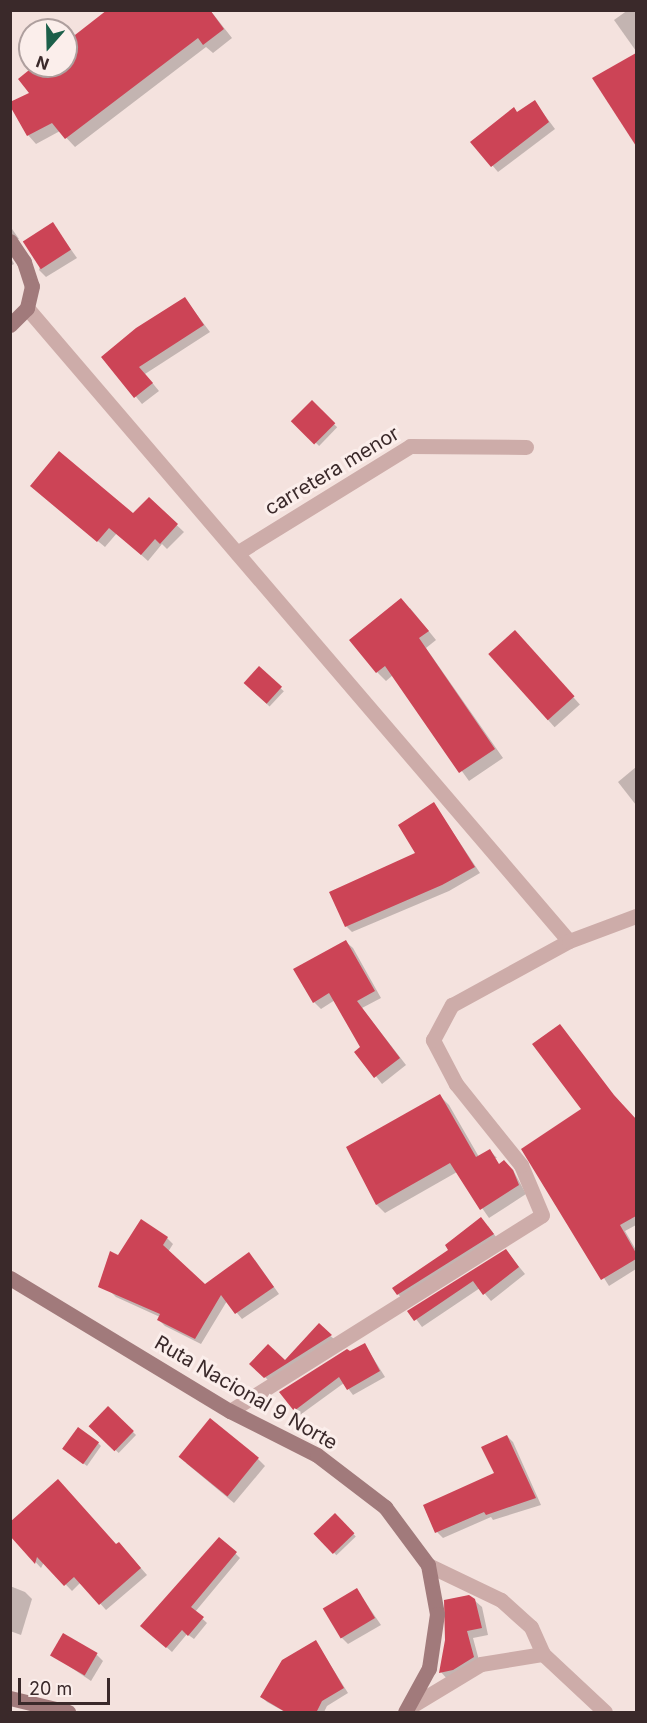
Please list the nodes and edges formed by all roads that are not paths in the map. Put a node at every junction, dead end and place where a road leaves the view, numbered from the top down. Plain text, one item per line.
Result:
1 (10, 241) edge
2 (27, 308) junction
3 (10, 325) edge
4 (526, 447) dead end
5 (237, 553) junction
6 (636, 916) edge
7 (569, 941) junction
8 (10, 1278) edge
9 (230, 1411) junction
10 (428, 1565) junction
11 (543, 1654) junction
12 (10, 1698) edge
13 (406, 1710) edge
14 (68, 1713) edge
15 (605, 1713) edge

1 - 2 main road
2 - 3 main road
2 - 5 street
4 - 5 street, carretera menor
5 - 7 street
6 - 7 street
7 - 9 street
8 - 9 main road, Ruta Nacional 9 Norte
9 - 10 main road, Ruta Nacional 9 Norte
10 - 11 street
10 - 13 main road, Ruta Nacional 9 Norte
11 - 13 street
11 - 15 street
12 - 14 main road

